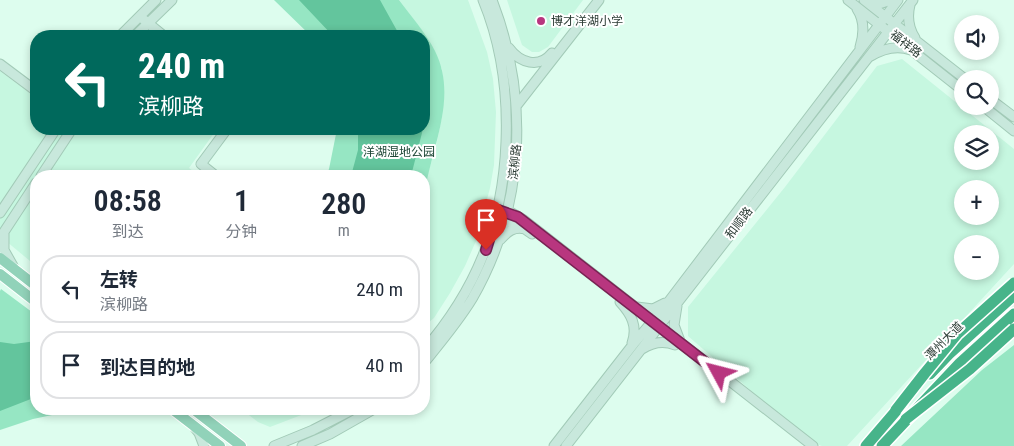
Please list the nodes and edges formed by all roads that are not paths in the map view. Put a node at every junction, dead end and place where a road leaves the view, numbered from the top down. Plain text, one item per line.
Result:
1 (156, 0) edge
2 (172, 0) edge
3 (483, 0) edge
4 (492, 0) edge
5 (594, 0) edge
6 (599, 0) edge
7 (865, 0) edge
8 (891, 0) edge
9 (898, 0) edge
10 (913, 0) edge
11 (849, 1) edge
12 (886, 16) junction
13 (138, 17) junction
14 (146, 24) junction
15 (880, 24) junction
16 (891, 27) junction
17 (126, 30) edge
18 (140, 30) edge
19 (152, 30) edge
20 (155, 30) edge
21 (506, 43) junction
22 (919, 49) junction
23 (856, 54) junction
24 (0, 58) edge
25 (865, 61) junction
26 (0, 64) edge
27 (954, 72) edge
28 (30, 81) edge
29 (954, 82) edge
30 (30, 86) edge
31 (517, 105) junction
32 (999, 106) edge
33 (994, 115) edge
34 (1014, 118) edge
35 (1014, 131) edge
36 (52, 135) edge
37 (68, 135) edge
38 (220, 135) edge
39 (221, 135) edge
40 (45, 170) edge
41 (203, 170) edge
42 (208, 170) edge
43 (30, 192) edge
44 (511, 195) junction
45 (0, 213) edge
46 (501, 216) junction
47 (524, 220) junction
48 (527, 230) junction
49 (2, 235) edge
50 (496, 247) junction
51 (0, 258) edge
52 (16, 270) junction
53 (0, 274) edge
54 (30, 281) edge
55 (1014, 283) edge
56 (1014, 289) edge
57 (1014, 294) edge
58 (30, 297) edge
59 (671, 298) junction
60 (681, 299) junction
61 (625, 302) junction
62 (1014, 314) edge
63 (1014, 324) edge
64 (654, 325) junction
65 (1014, 329) edge
66 (433, 339) junction
67 (430, 341) edge
68 (430, 343) edge
69 (675, 346) junction
70 (688, 348) junction
71 (634, 350) junction
72 (430, 356) edge
73 (896, 410) junction
74 (180, 415) edge
75 (201, 415) edge
76 (342, 415) edge
77 (363, 415) edge
78 (906, 419) junction
79 (192, 424) junction
80 (225, 433) junction
81 (307, 445) edge
82 (204, 446) edge
83 (220, 446) edge
84 (241, 446) edge
85 (249, 446) edge
86 (274, 446) edge
87 (554, 446) edge
88 (566, 446) edge
89 (804, 446) edge
90 (813, 446) edge
91 (864, 446) edge
92 (884, 446) edge

1 - 13 main road
2 - 14 main road
3 - 46 main road, 滨柳路
4 - 21 main road, 滨柳路
5 - 21 main road
6 - 31 main road
7 - 8 main road
7 - 12 main road, 福祥路
9 - 12 main road, 和顺路
10 - 16 main road, 和顺路
10 - 22 main road
11 - 15 main road, 福祥路
11 - 23 main road
12 - 15 main road, 和顺路
12 - 16 main road, 福祥路
13 - 14 main road
13 - 17 main road
14 - 18 main road
14 - 19 main road
14 - 20 main road
15 - 16 main road, 福祥路
15 - 23 main road, 和顺路
16 - 22 main road, 福祥路
16 - 25 main road, 和顺路
21 - 31 main road, 滨柳路
22 - 25 main road
22 - 27 main road, 福祥路
22 - 29 main road, 福祥路
23 - 59 main road, 和顺路
24 - 28 main road
25 - 60 main road, 和顺路
26 - 30 main road
31 - 44 main road, 滨柳路
32 - 34 main road
33 - 35 main road
36 - 45 main road
37 - 40 main road
38 - 41 main road
39 - 42 main road
43 - 49 main road
44 - 46 main road, 滨柳路
44 - 47 main road
46 - 47 main road
46 - 48 main road
46 - 50 main road, 滨柳路
46 - 66 main road, 滨柳路
47 - 61 main road
48 - 50 main road
48 - 61 main road
49 - 52 main road
50 - 72 main road, 滨柳路
51 - 52 main road
52 - 54 main road
53 - 58 main road
55 - 73 highway, 潭州大道, bridge
56 - 91 main road, 潭州大道
57 - 73 highway, 潭州大道, bridge
59 - 61 main road
59 - 64 main road, 和顺路
60 - 64 main road, 和顺路
60 - 70 main road
61 - 64 main road
61 - 71 main road
62 - 78 highway, bridge
63 - 92 main road
64 - 69 main road
64 - 70 main road
64 - 71 main road, 和顺路
65 - 78 highway, bridge
66 - 67 main road
66 - 68 main road, 滨柳路
69 - 71 main road
69 - 89 main road
70 - 90 main road
71 - 87 main road, 和顺路
71 - 88 main road, 和顺路
73 - 91 highway, 潭州大道
74 - 79 main road
75 - 80 main road
76 - 86 main road
77 - 81 main road
78 - 92 highway
79 - 82 main road
79 - 83 main road
80 - 84 main road
80 - 85 main road

